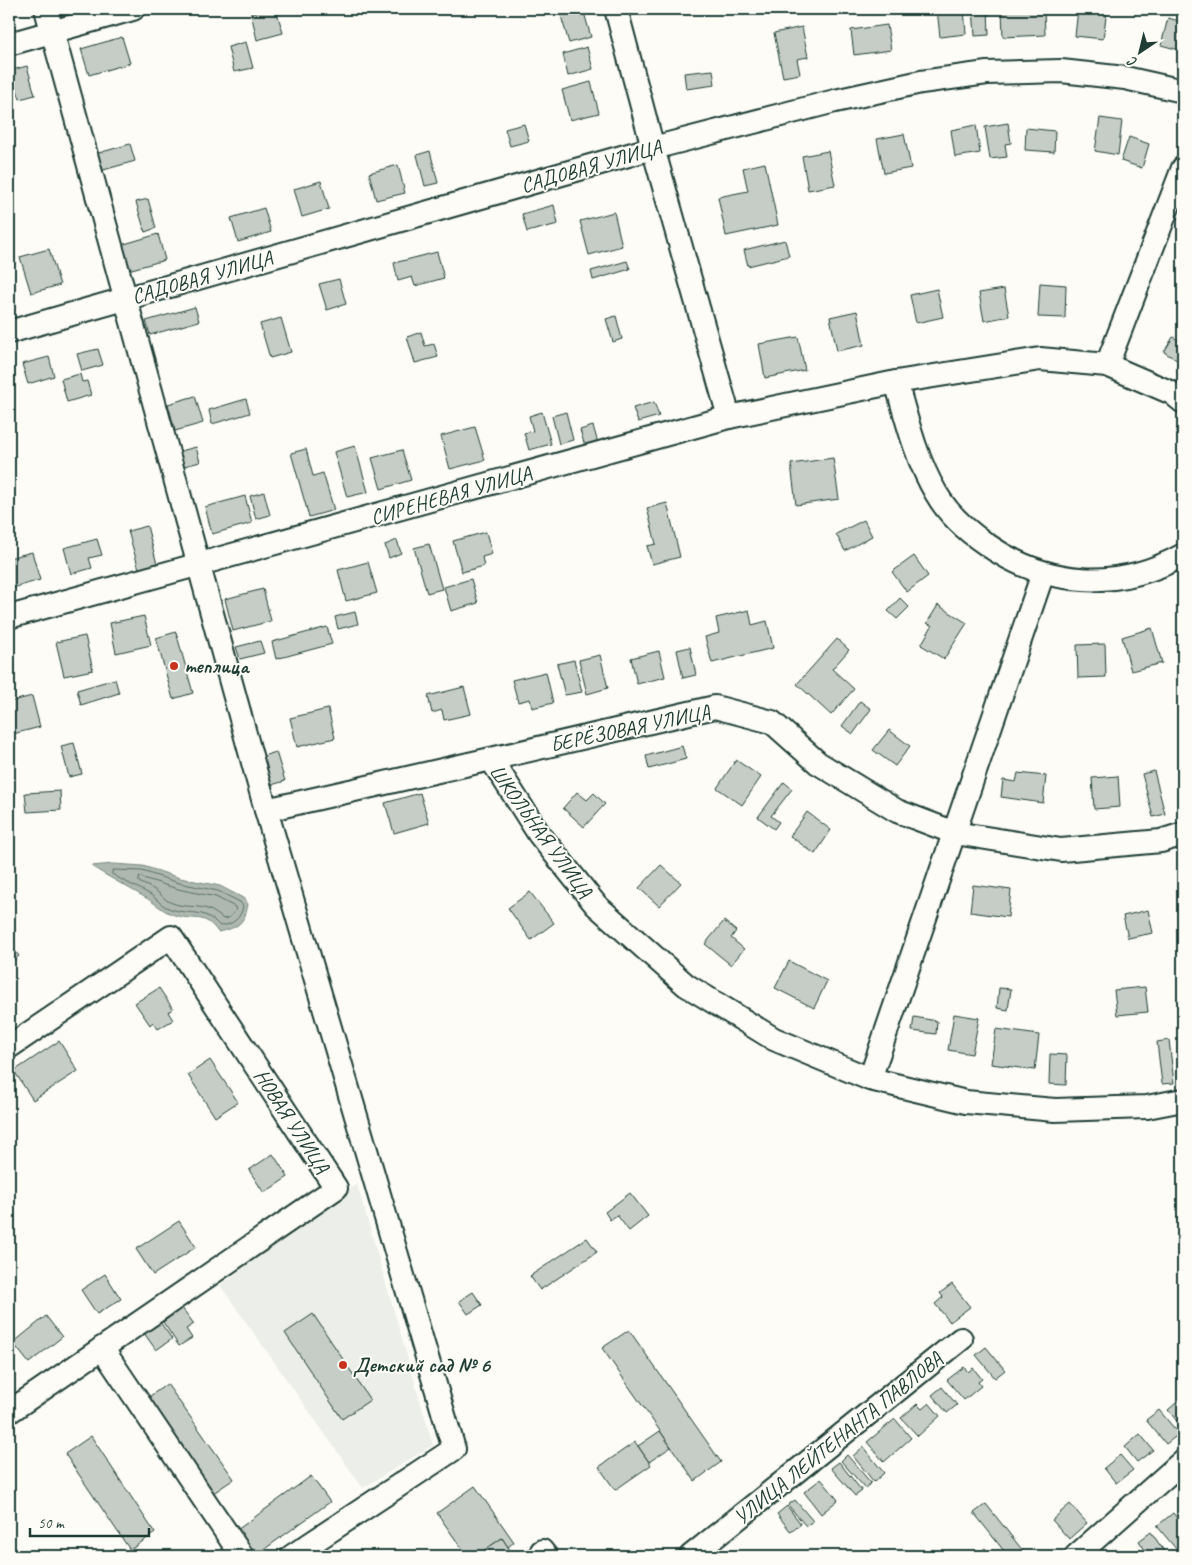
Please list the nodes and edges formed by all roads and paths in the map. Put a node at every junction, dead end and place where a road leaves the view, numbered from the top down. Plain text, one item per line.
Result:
1 (46, 9) edge
2 (133, 9) edge
3 (616, 9) edge
4 (52, 32) junction
5 (9, 44) edge
6 (1183, 91) edge
7 (653, 148) junction
8 (1183, 168) edge
9 (126, 299) junction
10 (9, 332) edge
11 (1107, 365) junction
12 (896, 382) junction
13 (1183, 402) edge
14 (729, 417) junction
15 (1183, 555) edge
16 (199, 565) junction
17 (1043, 573) junction
18 (9, 616) edge
19 (491, 758) junction
20 (266, 810) junction
21 (955, 833) junction
22 (1183, 834) edge
23 (9, 1047) edge
24 (870, 1079) junction
25 (1183, 1100) edge
26 (961, 1339) dead end
27 (102, 1348) junction
28 (9, 1412) edge
29 (1183, 1461) edge
30 (242, 1556) edge
31 (292, 1556) edge
32 (691, 1556) edge
33 (1076, 1556) edge

1 - 4 street
2 - 4 street
3 - 7 street
4 - 5 street
4 - 9 street
6 - 7 street, САДОВАЯ УЛИЦА
7 - 9 street, САДОВАЯ УЛИЦА
7 - 14 street
8 - 11 street
9 - 10 street, САДОВАЯ УЛИЦА
9 - 16 street
11 - 12 street, СИРЕНЕВАЯ УЛИЦА
11 - 13 street, СИРЕНЕВАЯ УЛИЦА
12 - 14 street, СИРЕНЕВАЯ УЛИЦА
12 - 17 street
14 - 16 street, СИРЕНЕВАЯ УЛИЦА
15 - 17 street
16 - 18 street, СИРЕНЕВАЯ УЛИЦА
16 - 20 street
17 - 21 street
19 - 20 street, ШКОЛЬНАЯ УЛИЦА
19 - 21 street, БЕРЁЗОВАЯ УЛИЦА
19 - 24 street, ШКОЛЬНАЯ УЛИЦА
20 - 31 street
21 - 22 street, БЕРЁЗОВАЯ УЛИЦА
21 - 24 street
23 - 27 street, НОВАЯ УЛИЦА
24 - 25 street, ШКОЛЬНАЯ УЛИЦА
26 - 32 street, УЛИЦА ЛЕЙТЕНАНТА ПАВЛОВА
27 - 28 street, НОВАЯ УЛИЦА
27 - 30 street
29 - 33 street

